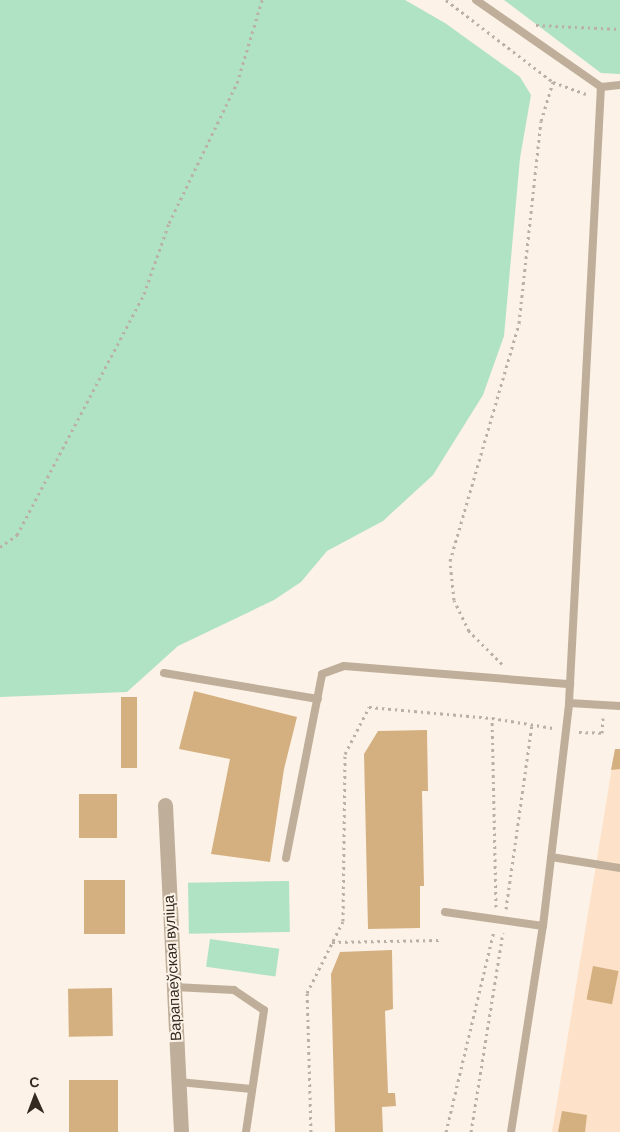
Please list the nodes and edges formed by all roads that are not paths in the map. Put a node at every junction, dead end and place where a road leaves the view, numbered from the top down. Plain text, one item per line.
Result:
1 (476, 0) edge
2 (620, 86) edge
3 (601, 87) junction
4 (164, 674) dead end
5 (570, 684) junction
6 (318, 699) junction
7 (569, 703) junction
8 (620, 706) edge
9 (165, 805) dead end
10 (551, 857) junction
11 (286, 858) dead end
12 (620, 868) edge
13 (445, 912) dead end
14 (542, 926) junction
15 (174, 987) junction
16 (178, 1082) junction
17 (252, 1090) junction
18 (181, 1132) edge
19 (246, 1132) edge
20 (512, 1132) edge

1 - 3 lane
2 - 3 lane
3 - 5 lane
4 - 6 lane
5 - 6 lane
5 - 7 lane
6 - 11 lane
7 - 8 lane
7 - 10 lane
9 - 15 street, Варапаеўская вуліца
10 - 12 lane
10 - 14 lane
13 - 14 lane
14 - 20 lane
15 - 16 street, Варапаеўская вуліца
15 - 17 lane
16 - 17 lane
16 - 18 street, Варапаеўская вуліца
17 - 19 lane

